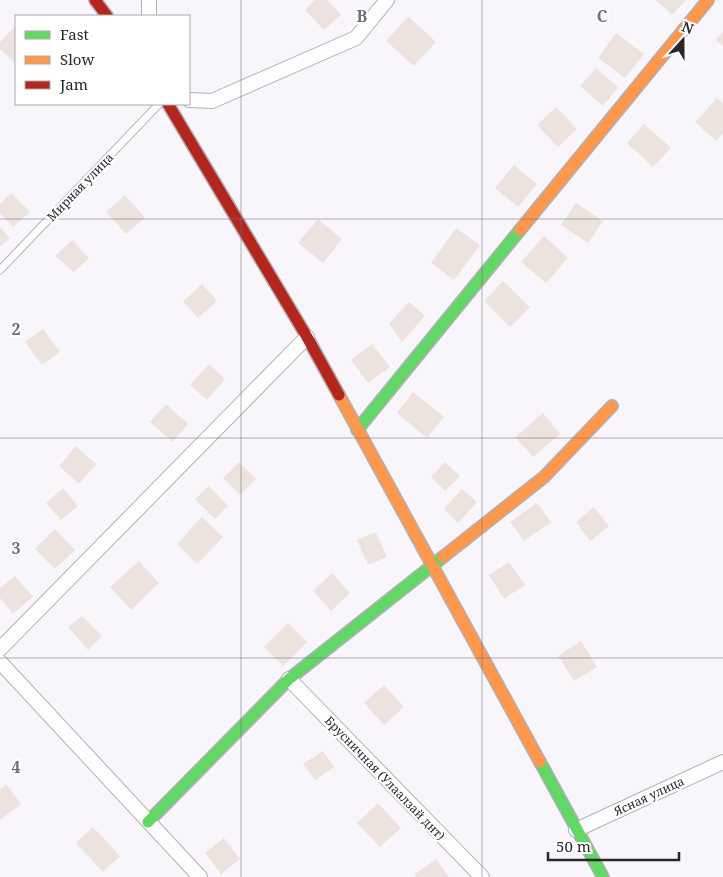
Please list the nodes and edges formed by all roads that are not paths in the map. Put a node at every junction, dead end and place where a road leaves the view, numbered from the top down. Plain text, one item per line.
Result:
1 (95, 0) edge
2 (148, 0) edge
3 (387, 0) edge
4 (708, 0) edge
5 (106, 15) edge
6 (149, 15) edge
7 (190, 100) edge
8 (158, 105) edge
9 (169, 105) edge
10 (0, 270) edge
11 (307, 338) junction
12 (612, 406) dead end
13 (357, 430) junction
14 (433, 565) junction
15 (0, 649) edge
16 (0, 662) edge
17 (289, 680) junction
18 (723, 762) edge
19 (148, 822) junction
20 (576, 830) junction
21 (200, 877) edge
22 (482, 877) edge
23 (603, 877) edge

1 - 5 street
2 - 6 street
3 - 7 street
4 - 13 street
8 - 10 lane, Мирная улица
9 - 11 street
11 - 13 street
11 - 15 street
12 - 14 street
13 - 14 street
14 - 17 street
14 - 20 street
16 - 19 street
17 - 19 street
17 - 22 street, Брусничная (Улаалзай днт)
18 - 20 street, Ясная улица
19 - 21 street
20 - 23 street

